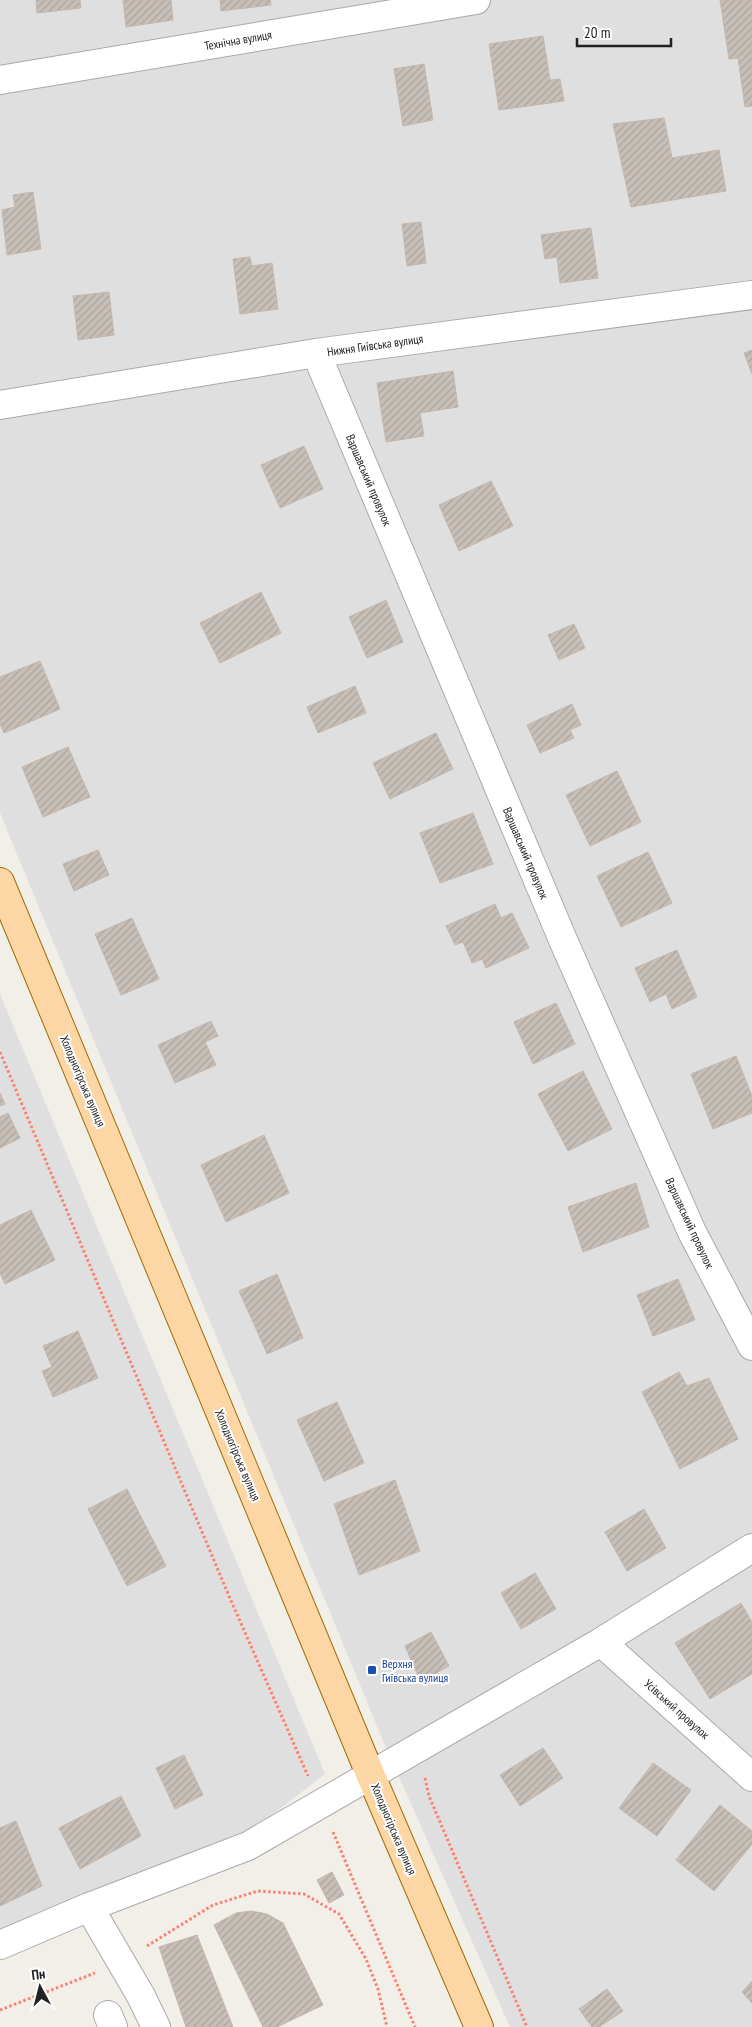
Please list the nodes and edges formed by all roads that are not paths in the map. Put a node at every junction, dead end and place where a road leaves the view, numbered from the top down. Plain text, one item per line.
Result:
1 (476, 0) edge
2 (393, 7) edge
3 (0, 80) edge
4 (752, 295) edge
5 (316, 353) junction
6 (0, 405) edge
7 (0, 882) edge
8 (752, 1346) edge
9 (752, 1548) edge
10 (601, 1642) junction
11 (371, 1776) junction
12 (752, 1776) edge
13 (89, 1907) junction
14 (0, 1945) edge
15 (156, 2027) edge
16 (479, 2027) edge

1 - 2 street, Технічна вулиця
2 - 3 street, Технічна вулиця
4 - 5 street, Нижня Гиївська вулиця
5 - 6 street, Нижня Гиївська вулиця
5 - 8 street, Варшавський провулок
7 - 11 main road, Холодногірська вулиця
9 - 10 street
10 - 11 street
10 - 12 street, Усівський провулок
11 - 13 street
11 - 16 main road, Холодногірська вулиця
13 - 14 street
13 - 15 street

